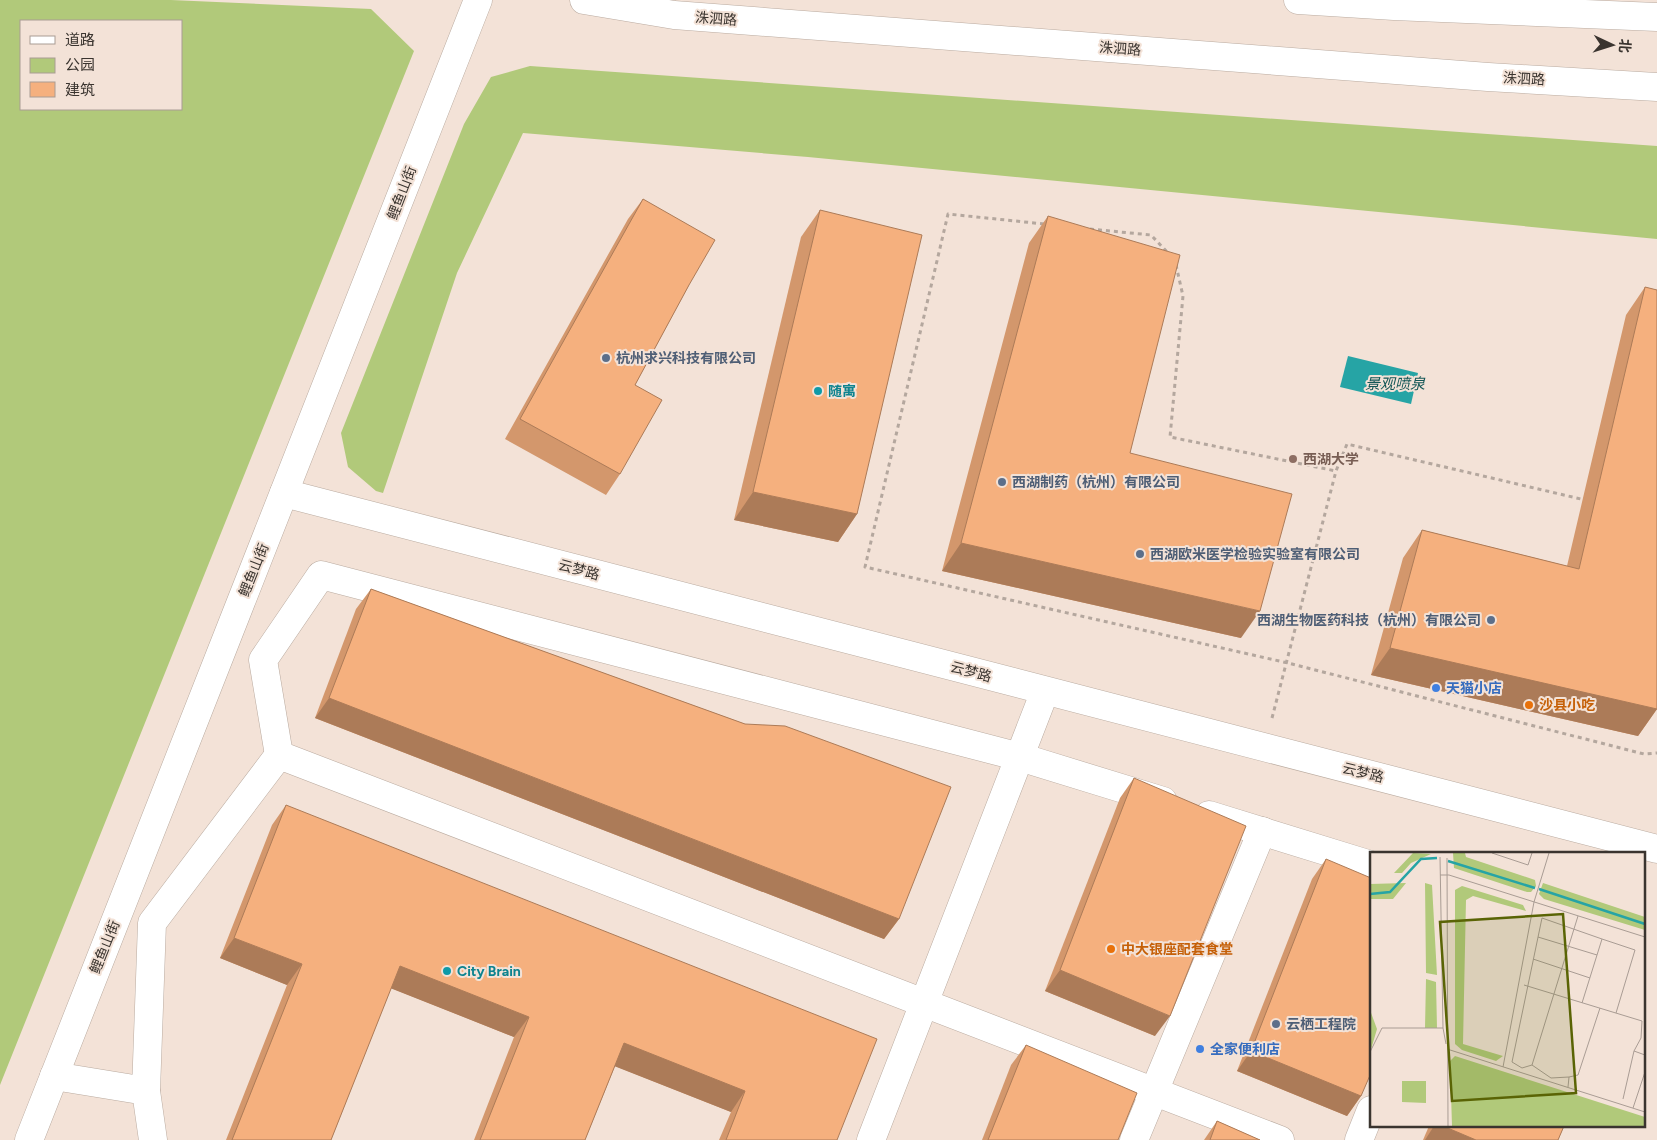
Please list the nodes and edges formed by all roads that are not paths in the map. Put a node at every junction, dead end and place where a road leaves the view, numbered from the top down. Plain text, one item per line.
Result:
1 (478, 0) edge
2 (584, 0) edge
3 (1298, 0) edge
4 (1657, 17) edge
5 (1657, 87) edge
6 (284, 493) junction
7 (1045, 691) junction
8 (279, 755) junction
9 (1020, 757) junction
10 (1262, 831) junction
11 (1657, 848) edge
12 (1370, 865) edge
13 (924, 1003) junction
14 (54, 1076) junction
15 (146, 1091) junction
16 (1154, 1091) junction
17 (1370, 1112) edge
18 (29, 1140) edge
19 (153, 1140) edge
20 (871, 1140) edge
21 (1134, 1140) edge
22 (1280, 1140) edge
23 (1359, 1140) edge

1 - 6 street, 鲤鱼山街
2 - 5 street, 洙泗路
3 - 4 street
6 - 7 street, 云梦路
6 - 14 street, 鲤鱼山街
7 - 9 street
7 - 11 street, 云梦路
8 - 9 street
8 - 13 street
8 - 15 street
9 - 10 street
9 - 13 street
10 - 12 street
10 - 16 street
13 - 16 street
13 - 20 street
14 - 15 street
14 - 18 street, 鲤鱼山街
15 - 19 street
16 - 21 street
16 - 22 street
17 - 23 street

